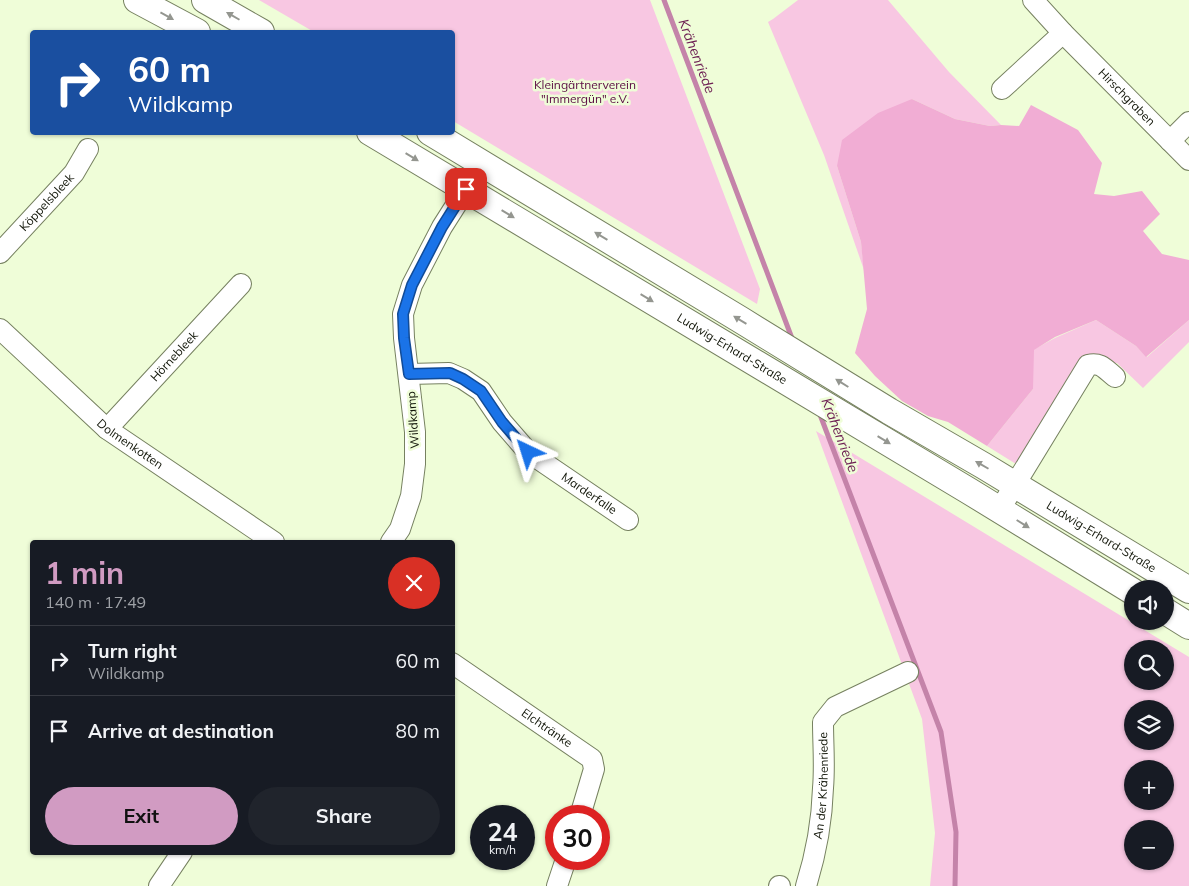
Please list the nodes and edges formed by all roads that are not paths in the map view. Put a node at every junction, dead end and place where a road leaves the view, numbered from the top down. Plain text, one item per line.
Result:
1 (138, 0) edge
2 (205, 0) edge
3 (1033, 0) edge
4 (193, 30) edge
5 (258, 30) edge
6 (1063, 34) junction
7 (1002, 89) dead end
8 (1189, 122) edge
9 (375, 135) edge
10 (435, 135) edge
11 (1170, 141) junction
12 (88, 149) dead end
13 (1189, 160) edge
14 (482, 164) junction
15 (466, 189) junction
16 (0, 253) edge
17 (242, 284) dead end
18 (0, 329) edge
19 (409, 374) junction
20 (1115, 377) dead end
21 (106, 430) junction
22 (1014, 484) junction
23 (1000, 509) junction
24 (628, 520) dead end
25 (271, 540) edge
26 (392, 540) edge
27 (1124, 586) edge
28 (1188, 588) edge
29 (1174, 617) edge
30 (1189, 626) edge
31 (455, 666) edge
32 (908, 672) dead end
33 (583, 805) edge
34 (180, 855) edge
35 (562, 870) edge
36 (159, 886) edge
37 (557, 886) edge
38 (806, 886) edge

1 -> 4 main road
5 -> 2 main road
3 - 6 street, Hirschgraben
6 - 7 street
6 - 11 street, Hirschgraben
8 - 11 street
9 -> 15 main road, Ludwig-Erhard-Straße
10 - 14 main road, Ludwig-Erhard-Straße
11 - 13 street, Hirschgraben
12 - 16 street, Köppelsbleek
14 - 15 street
22 -> 14 main road, Ludwig-Erhard-Straße
15 - 19 street, Wildkamp
15 -> 23 main road, Ludwig-Erhard-Straße
17 - 21 street, Hörnebleek
18 - 21 street, Dolmenkotten
19 - 24 street, Marderfalle
19 - 26 street, Wildkamp
20 - 22 street
21 - 25 street, Dolmenkotten
22 - 23 street
22 - 28 main road, Ludwig-Erhard-Straße
23 -> 27 main road, Ludwig-Erhard-Straße
29 - 30 main road
31 - 33 street, Elchtränke
32 - 38 street, An der Krähenriede
34 - 36 street
35 - 37 street

